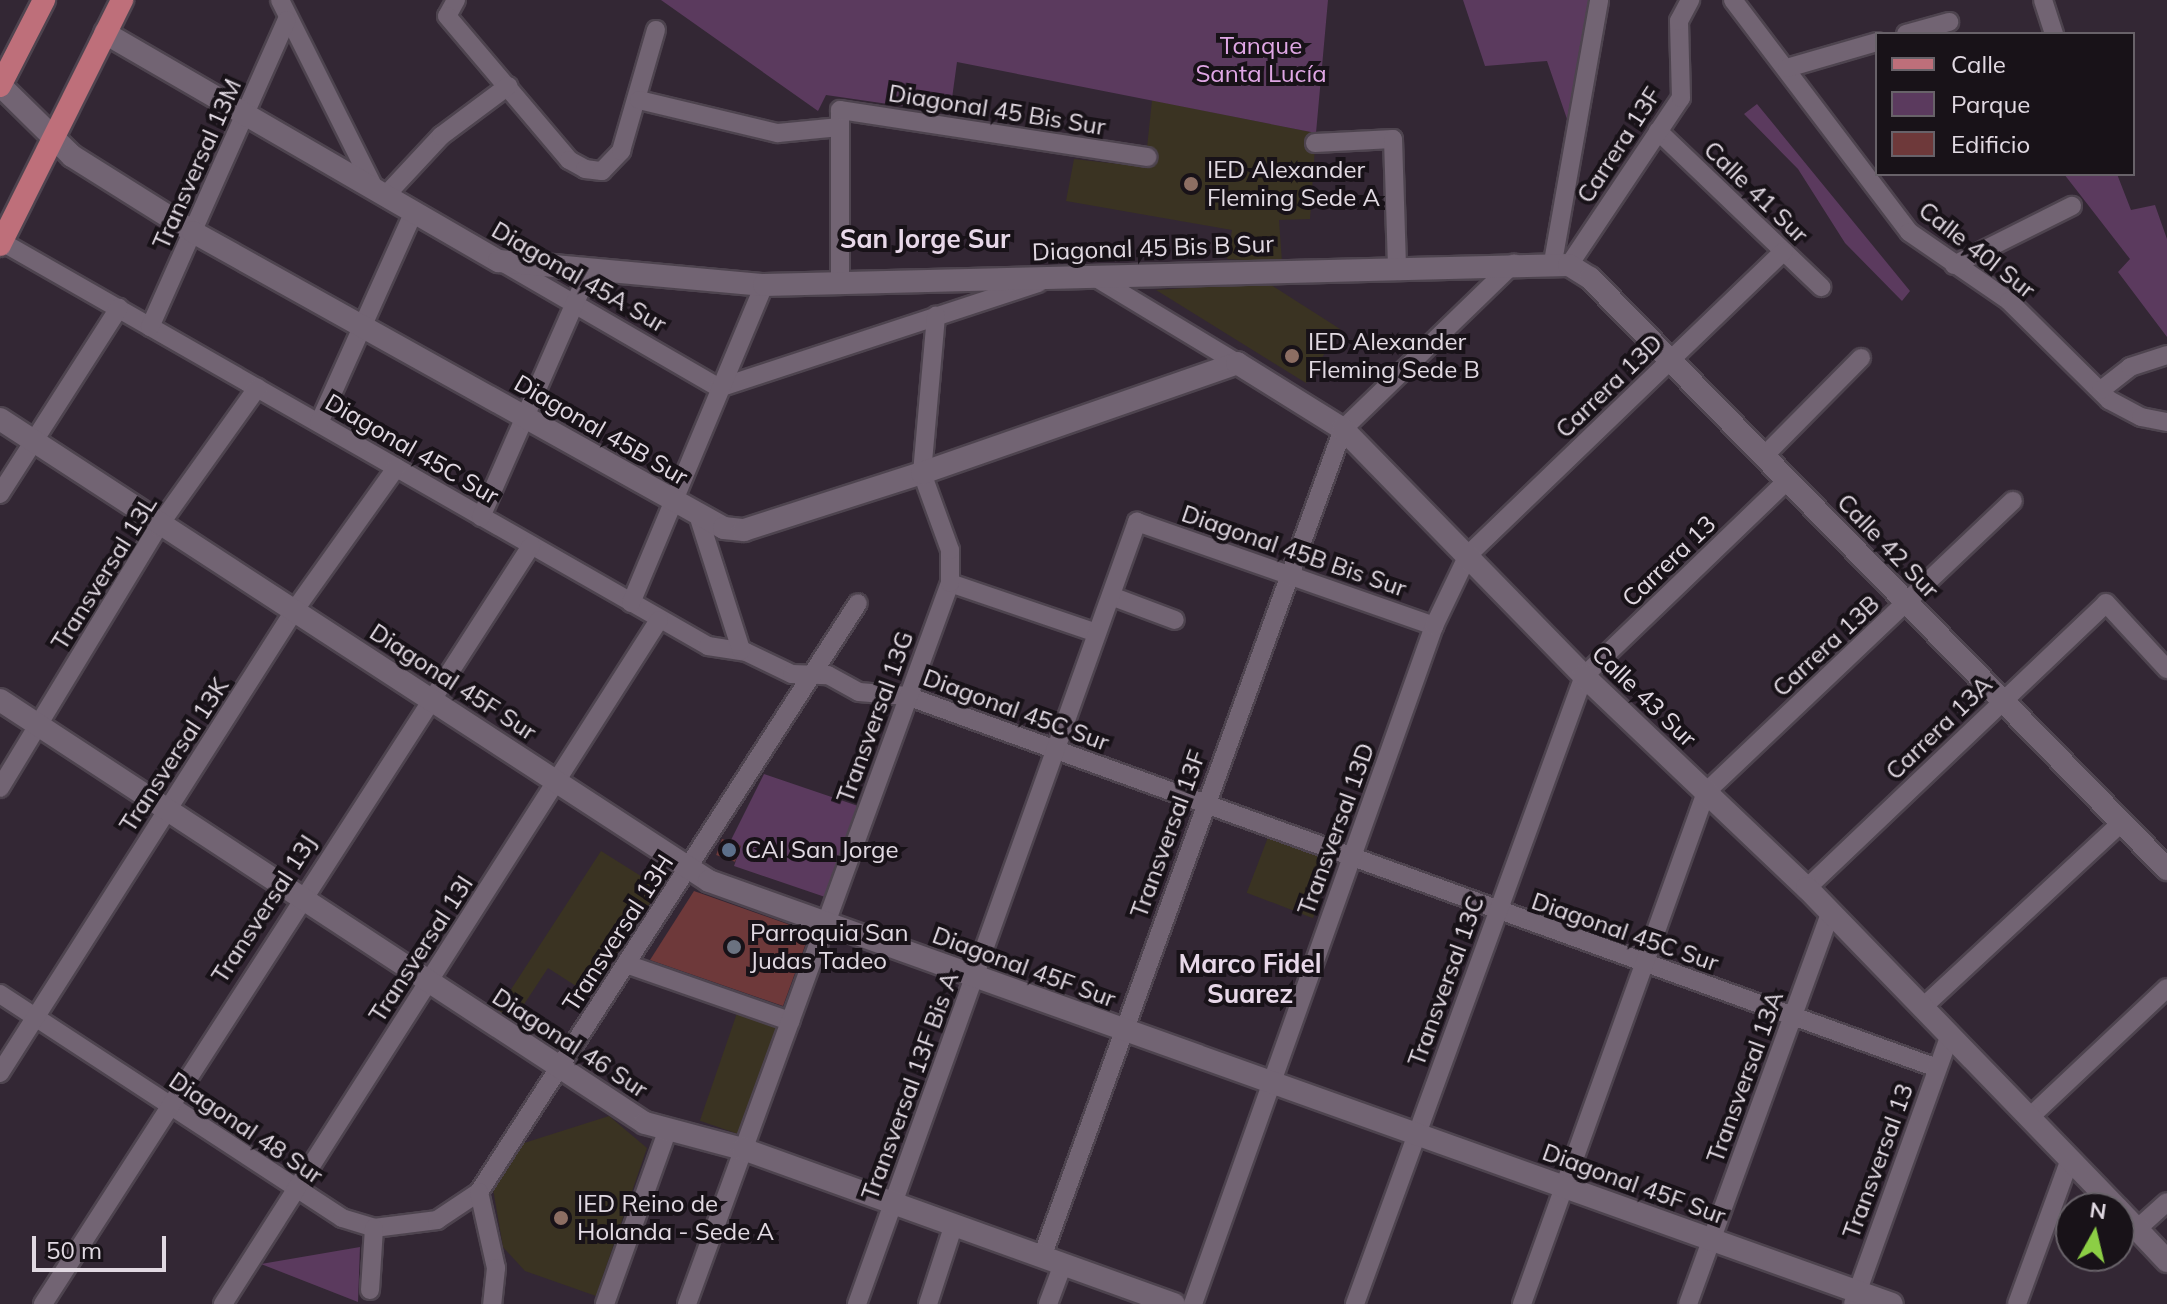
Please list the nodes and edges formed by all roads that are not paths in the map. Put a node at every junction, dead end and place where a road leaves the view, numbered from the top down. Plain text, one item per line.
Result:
1 (44, 0) edge
2 (122, 0) edge
3 (280, 0) edge
4 (1599, 0) edge
5 (1690, 0) edge
6 (1733, 0) edge
7 (2043, 0) edge
8 (451, 8) edge
9 (287, 20) junction
10 (1949, 22) dead end
11 (656, 30) dead end
12 (1913, 32) edge
13 (2053, 32) edge
14 (105, 33) junction
15 (1875, 43) edge
16 (1787, 68) junction
17 (0, 85) edge
18 (508, 86) junction
19 (639, 100) junction
20 (245, 114) junction
21 (840, 119) junction
22 (1658, 131) junction
23 (53, 137) junction
24 (1315, 143) dead end
25 (1147, 157) dead end
26 (380, 192) junction
27 (2072, 206) dead end
28 (414, 212) junction
29 (193, 232) junction
30 (1, 244) edge
31 (1784, 251) junction
32 (499, 261) junction
33 (1514, 263) junction
34 (1561, 264) junction
35 (1397, 265) junction
36 (1954, 265) junction
37 (590, 269) junction
38 (1093, 276) junction
39 (1056, 277) junction
40 (840, 283) junction
41 (764, 285) junction
42 (1821, 287) dead end
43 (574, 304) junction
44 (119, 308) junction
45 (936, 316) junction
46 (363, 325) junction
47 (150, 327) junction
48 (2167, 355) edge
49 (1861, 358) dead end
50 (1671, 360) junction
51 (1237, 363) junction
52 (257, 388) junction
53 (719, 388) junction
54 (2101, 390) junction
55 (525, 416) junction
56 (0, 419) edge
57 (2167, 422) edge
58 (319, 423) junction
59 (1343, 429) junction
60 (33, 442) junction
61 (1764, 456) junction
62 (396, 468) junction
63 (922, 473) junction
64 (1788, 480) junction
65 (0, 494) edge
66 (673, 501) junction
67 (2013, 501) dead end
68 (481, 517) junction
69 (699, 518) junction
70 (1137, 522) joint
71 (158, 527) junction
72 (531, 546) junction
73 (1468, 555) junction
74 (1288, 572) junction
75 (950, 583) junction
76 (1111, 596) junction
77 (631, 603) junction
78 (858, 603) dead end
79 (1908, 603) junction
80 (294, 611) junction
81 (659, 620) junction
82 (1175, 620) dead end
83 (1434, 626) junction
84 (1097, 633) junction
85 (741, 650) junction
86 (2167, 669) edge
87 (811, 676) junction
88 (1584, 676) junction
89 (907, 696) junction
90 (431, 697) junction
91 (0, 700) edge
92 (2003, 701) junction
93 (40, 726) junction
94 (1055, 750) junction
95 (560, 783) junction
96 (0, 788) edge
97 (1706, 792) junction
98 (1204, 805) junction
99 (167, 810) junction
100 (2122, 822) junction
101 (1351, 859) junction
102 (688, 868) junction
103 (2167, 869) edge
104 (1807, 888) junction
105 (300, 897) junction
106 (1496, 912) junction
107 (1831, 912) junction
108 (825, 923) junction
109 (626, 964) junction
110 (1646, 965) junction
111 (976, 977) junction
112 (427, 981) junction
113 (2167, 988) edge
114 (0, 994) edge
115 (1923, 1007) junction
116 (35, 1017) junction
117 (1792, 1017) junction
118 (790, 1021) junction
119 (1123, 1030) junction
120 (1950, 1034) junction
121 (559, 1068) junction
122 (1937, 1068) junction
123 (0, 1073) edge
124 (1272, 1083) junction
125 (168, 1104) junction
126 (2030, 1117) junction
127 (667, 1132) junction
128 (1416, 1134) junction
129 (743, 1149) junction
130 (2070, 1159) junction
131 (1564, 1187) junction
132 (295, 1188) junction
133 (479, 1192) junction
134 (2102, 1192) edge
135 (893, 1202) junction
136 (2167, 1202) edge
137 (954, 1224) junction
138 (374, 1228) junction
139 (2137, 1229) joint
140 (1711, 1240) junction
141 (1052, 1260) junction
142 (2167, 1261) edge
143 (370, 1290) dead end
144 (1855, 1298) edge
145 (1168, 1303) edge
146 (43, 1304) edge
147 (223, 1304) edge
148 (492, 1304) edge
149 (605, 1304) edge
150 (687, 1304) edge
151 (857, 1304) edge
152 (928, 1304) edge
153 (1048, 1304) edge
154 (1193, 1304) edge
155 (1355, 1304) edge
156 (1522, 1304) edge
157 (1688, 1304) edge
158 (1892, 1304) edge
159 (2017, 1304) edge

1 - 17 main road
2 - 14 main road
3 - 9 street
4 - 34 street
5 - 22 street, Carrera 13F
6 - 16 street, Calle 40I Sur
7 - 13 street
8 - 18 street
9 - 20 street, Transversal 13M
9 - 26 street
10 - 12 street
11 - 19 street
14 - 20 street, Diagonal 45A Sur
14 - 23 main road
15 - 16 street
16 - 36 street, Calle 40I Sur
17 - 23 street, Diagonal 45B Sur
18 - 19 street
18 - 26 street
19 - 21 street, Diagonal 45 Bis Sur
20 - 26 street, Diagonal 45A Sur
20 - 29 street, Transversal 13M
21 - 25 street, Diagonal 45 Bis Sur
21 - 40 street
22 - 31 street, Calle 41 Sur
22 - 34 street, Carrera 13F
23 - 29 street, Diagonal 45B Sur
23 - 30 main road
24 - 35 street
26 - 28 street, Diagonal 45A Sur
27 - 36 street
28 - 32 street, Diagonal 45A Sur
28 - 46 street
29 - 46 street, Diagonal 45B Sur
29 - 47 street, Transversal 13M
30 - 44 street, Diagonal 45C Sur
31 - 42 street, Calle 41 Sur
31 - 50 street, Carrera 13D
32 - 37 street, Diagonal 45 Bis B Sur
32 - 43 street, Diagonal 45A Sur
33 - 34 street, Diagonal 45 Bis B Sur
33 - 35 street, Diagonal 45 Bis B Sur
33 - 59 street
34 - 50 street, Calle 42 Sur
35 - 38 street, Diagonal 45 Bis B Sur
36 - 54 street, Calle 40I Sur
37 - 41 street, Diagonal 45 Bis B Sur
37 - 43 street
38 - 39 street, Diagonal 45 Bis B Sur
38 - 51 street, Calle 43 Sur
39 - 40 street, Diagonal 45 Bis B Sur
39 - 45 street
40 - 41 street, Diagonal 45 Bis B Sur
41 - 53 street
43 - 53 street, Diagonal 45A Sur
43 - 55 street
44 - 47 street, Diagonal 45C Sur
44 - 60 street
45 - 53 street
45 - 63 street, Transversal 13G
46 - 55 street, Diagonal 45B Sur
46 - 58 street
47 - 52 street, Diagonal 45C Sur
48 - 54 street
49 - 61 street
50 - 61 street, Calle 42 Sur
50 - 73 street, Carrera 13D
51 - 59 street, Calle 43 Sur
51 - 63 street, Diagonal 45B Sur
52 - 58 street, Diagonal 45C Sur
52 - 71 street, Transversal 13L
53 - 66 street
54 - 57 street, Calle 40I Sur
55 - 66 street, Diagonal 45B Sur
55 - 68 street
56 - 60 street, Diagonal 45F Sur
58 - 62 street, Diagonal 45C Sur
59 - 73 street, Calle 43 Sur
59 - 74 street, Transversal 13F
60 - 65 street
60 - 71 street, Diagonal 45F Sur
61 - 64 street, Calle 42 Sur
62 - 68 street, Diagonal 45C Sur
62 - 80 street, Transversal 13K
63 - 69 street, Diagonal 45B Sur
63 - 75 street, Transversal 13G
64 - 79 street, Calle 42 Sur
64 - 88 street, Carrera 13
66 - 69 street, Diagonal 45B Sur
66 - 77 street
67 - 79 street, Carrera 13B
68 - 72 street, Diagonal 45C Sur
69 - 85 street
70 - 74 street, Diagonal 45B Bis Sur
70 - 76 street, Transversal 13F Bis A
71 - 80 street, Diagonal 45F Sur
71 - 93 street, Transversal 13L
72 - 77 street, Diagonal 45C Sur
72 - 90 street, Transversal 13J
73 - 83 street, Transversal 13D
73 - 88 street, Calle 43 Sur
74 - 83 street, Diagonal 45B Bis Sur
74 - 98 street, Transversal 13F
75 - 84 street
75 - 89 street, Transversal 13G
76 - 82 street
76 - 84 street, Transversal 13F Bis A
77 - 81 street, Diagonal 45C Sur
78 - 87 street, Transversal 13H
79 - 92 street, Calle 42 Sur
79 - 97 street, Carrera 13B
80 - 90 street, Diagonal 45F Sur
80 - 99 street, Transversal 13K
81 - 85 street, Diagonal 45C Sur
81 - 95 street, Transversal 13I
83 - 101 street, Transversal 13D
84 - 94 street, Transversal 13F Bis A
85 - 87 street, Diagonal 45C Sur
86 - 92 street, Carrera 13A
87 - 89 street, Diagonal 45C Sur
87 - 102 street, Transversal 13H
88 - 97 street, Calle 43 Sur
88 - 106 street, Transversal 13C
89 - 94 street, Diagonal 45C Sur
89 - 108 street, Transversal 13G
90 - 95 street, Diagonal 45F Sur
90 - 105 street, Transversal 13J
91 - 93 street, Diagonal 46 Sur
92 - 100 street, Calle 42 Sur
92 - 104 street, Carrera 13A
93 - 96 street, Transversal 13L
93 - 99 street, Diagonal 46 Sur
94 - 98 street, Diagonal 45C Sur
94 - 111 street, Transversal 13F Bis A
95 - 102 street, Diagonal 45F Sur
95 - 112 street, Transversal 13I
97 - 104 street, Calle 43 Sur
97 - 110 street
98 - 101 street, Diagonal 45C Sur
98 - 119 street, Transversal 13F
99 - 105 street, Diagonal 46 Sur
99 - 116 street, Transversal 13K
100 - 103 street, Calle 42 Sur
100 - 115 street
101 - 106 street, Diagonal 45C Sur
101 - 124 street, Transversal 13D
102 - 108 street, Diagonal 45F Sur
102 - 109 street, Transversal 13H
104 - 107 street, Calle 43 Sur
105 - 112 street, Diagonal 46 Sur
105 - 125 street, Transversal 13J
106 - 110 street, Diagonal 45C Sur
106 - 128 street, Transversal 13C
107 - 115 street, Calle 43 Sur
107 - 117 street, Transversal 13A
108 - 111 street, Diagonal 45F Sur
108 - 118 street, Transversal 13G
109 - 118 street
109 - 121 street, Transversal 13H
110 - 117 street, Diagonal 45C Sur
110 - 131 street
111 - 119 street, Diagonal 45F Sur
111 - 135 street, Transversal 13F Bis A
112 - 121 street, Diagonal 46 Sur
112 - 132 street, Transversal 13I
113 - 126 street
114 - 116 street, Diagonal 48 Sur
115 - 120 street, Calle 43 Sur
116 - 123 street, Transversal 13K
116 - 125 street, Diagonal 48 Sur
117 - 122 street, Diagonal 45C Sur
117 - 140 street, Transversal 13A
118 - 129 street, Transversal 13G
119 - 124 street, Diagonal 45F Sur
119 - 141 street, Transversal 13F
120 - 122 street, Transversal 13
120 - 126 street, Calle 43 Sur
121 - 127 street, Diagonal 46 Sur
121 - 133 street, Transversal 13H
122 - 144 street, Transversal 13
124 - 128 street, Diagonal 45F Sur
124 - 154 street, Transversal 13D
125 - 132 street, Diagonal 48 Sur
125 - 146 street, Transversal 13J
126 - 130 street, Calle 43 Sur
127 - 129 street, Diagonal 46 Sur
127 - 149 street
128 - 131 street, Diagonal 45F Sur
128 - 155 street, Transversal 13C
129 - 135 street, Diagonal 46 Sur
129 - 150 street, Transversal 13G
130 - 134 street, Calle 43 Sur
130 - 159 street
131 - 140 street, Diagonal 45F Sur
131 - 156 street
132 - 138 street, Diagonal 48 Sur
132 - 147 street, Transversal 13I
133 - 138 street, Diagonal 48 Sur
133 - 148 street
135 - 137 street, Diagonal 46 Sur
135 - 151 street, Transversal 13F Bis A
136 - 139 street
137 - 141 street, Diagonal 46 Sur
137 - 152 street
138 - 143 street
139 - 142 street, Calle 43 Sur
140 - 144 street, Diagonal 45F Sur
140 - 157 street, Transversal 13A
141 - 145 street, Diagonal 46 Sur
141 - 153 street, Transversal 13F
144 - 158 street, Diagonal 45F Sur

